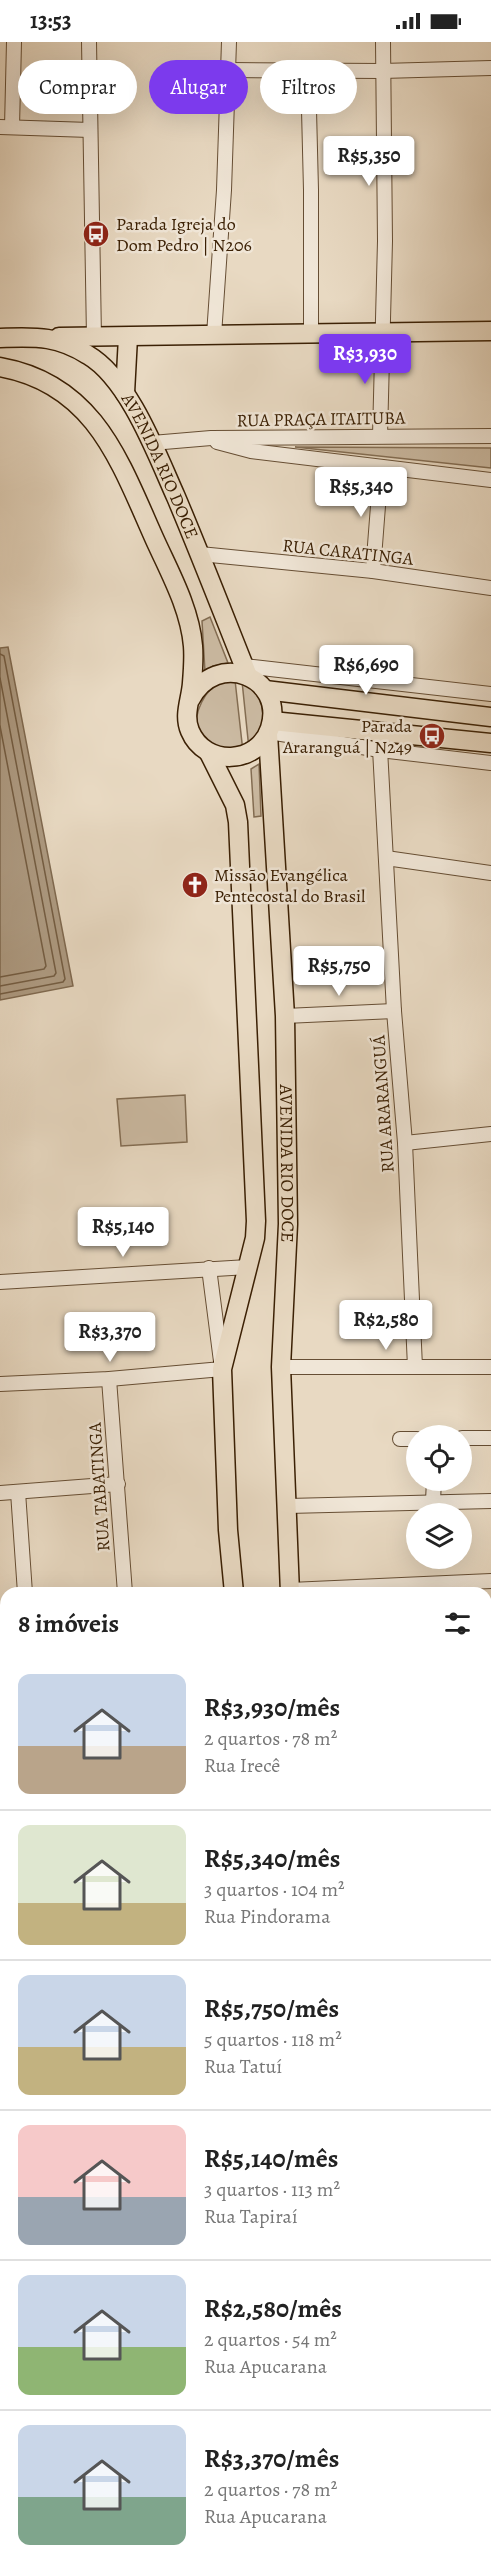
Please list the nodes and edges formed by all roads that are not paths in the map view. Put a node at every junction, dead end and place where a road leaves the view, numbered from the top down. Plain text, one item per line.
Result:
1 (14, 42) edge
2 (89, 42) edge
3 (229, 42) edge
4 (383, 42) edge
5 (229, 60) edge
6 (491, 68) edge
7 (357, 70) edge
8 (382, 71) junction
9 (227, 114) edge
10 (309, 114) edge
11 (6, 127) edge
12 (90, 130) junction
13 (491, 331) edge
14 (381, 333) junction
15 (311, 334) junction
16 (214, 335) junction
17 (45, 337) junction
18 (128, 337) junction
19 (0, 338) edge
20 (94, 338) junction
21 (0, 367) edge
22 (125, 393) junction
23 (380, 436) junction
24 (491, 436) edge
25 (211, 438) junction
26 (152, 443) junction
27 (381, 466) junction
28 (491, 480) edge
29 (200, 554) junction
30 (373, 571) junction
31 (491, 588) edge
32 (246, 671) junction
33 (265, 690) junction
34 (491, 694) edge
35 (190, 700) junction
36 (491, 717) edge
37 (269, 729) junction
38 (379, 730) junction
39 (491, 743) edge
40 (380, 750) junction
41 (209, 753) junction
42 (491, 763) edge
43 (386, 858) junction
44 (491, 873) edge
45 (394, 1011) junction
46 (285, 1016) junction
47 (491, 1134) edge
48 (405, 1143) junction
49 (248, 1267) junction
50 (209, 1268) junction
51 (0, 1282) edge
52 (282, 1367) junction
53 (415, 1367) junction
54 (491, 1367) edge
55 (222, 1369) junction
56 (109, 1379) junction
57 (0, 1384) edge
58 (472, 1438) edge
59 (491, 1438) edge
60 (400, 1439) dead end
61 (406, 1439) edge
62 (118, 1484) junction
63 (433, 1491) edge
64 (18, 1492) junction
65 (0, 1493) edge
66 (433, 1501) junction
67 (491, 1502) edge
68 (288, 1506) junction
69 (491, 1581) edge
70 (25, 1587) edge
71 (125, 1587) edge
72 (233, 1587) edge
73 (290, 1587) edge
74 (381, 1587) edge

1 - 11 street
2 - 12 street
3 - 5 street
4 - 8 street
6 - 8 street
7 - 8 street
8 - 14 street
9 - 16 street
10 - 15 street
11 - 12 street
12 - 20 street
13 - 14 main road
14 - 15 main road
14 - 23 street
15 - 16 main road
16 - 18 main road
17 - 19 main road, AVENIDA RIO DOCE
17 - 20 main road
17 - 22 main road, AVENIDA RIO DOCE
18 - 20 main road
18 - 22 main road
21 - 35 main road, AVENIDA RIO DOCE
22 - 26 main road, AVENIDA RIO DOCE
23 - 24 street, RUA PRAÇA ITAITUBA
23 - 25 street, RUA PRAÇA ITAITUBA
25 - 26 street, RUA PRAÇA ITAITUBA
25 - 27 street
26 - 29 main road, AVENIDA RIO DOCE
27 - 28 street
27 - 30 street
29 - 30 street, RUA CARATINGA
29 - 32 main road, AVENIDA RIO DOCE
30 - 31 street, RUA CARATINGA
32 - 33 main road, AVENIDA RIO DOCE
32 - 34 street
32 - 35 main road
33 - 36 main road
33 - 37 main road, AVENIDA RIO DOCE
35 - 41 main road, AVENIDA RIO DOCE
37 - 38 main road
37 - 40 street
37 - 41 main road
37 - 46 main road, AVENIDA RIO DOCE
38 - 39 main road
38 - 40 street, RUA ARARANGUÁ
40 - 42 street
40 - 43 street, RUA ARARANGUÁ
41 - 49 main road, AVENIDA RIO DOCE
43 - 44 street
43 - 45 street, RUA ARARANGUÁ
45 - 46 street
45 - 48 street, RUA ARARANGUÁ
46 - 52 main road, AVENIDA RIO DOCE
47 - 48 street
48 - 53 street, RUA ARARANGUÁ
49 - 50 street
49 - 55 main road, AVENIDA RIO DOCE
50 - 51 street
50 - 55 street, AVENIDA RIO DOCE
52 - 53 street
52 - 68 main road, AVENIDA RIO DOCE
53 - 54 street
55 - 56 street
55 - 72 main road, AVENIDA RIO DOCE
56 - 57 street
56 - 62 street, RUA TABATINGA
58 - 59 street
60 - 61 street
62 - 64 street
62 - 71 street, RUA TABATINGA
63 - 66 street
64 - 65 street
64 - 70 street
66 - 67 street
66 - 68 street
68 - 73 main road, AVENIDA RIO DOCE
69 - 74 street

